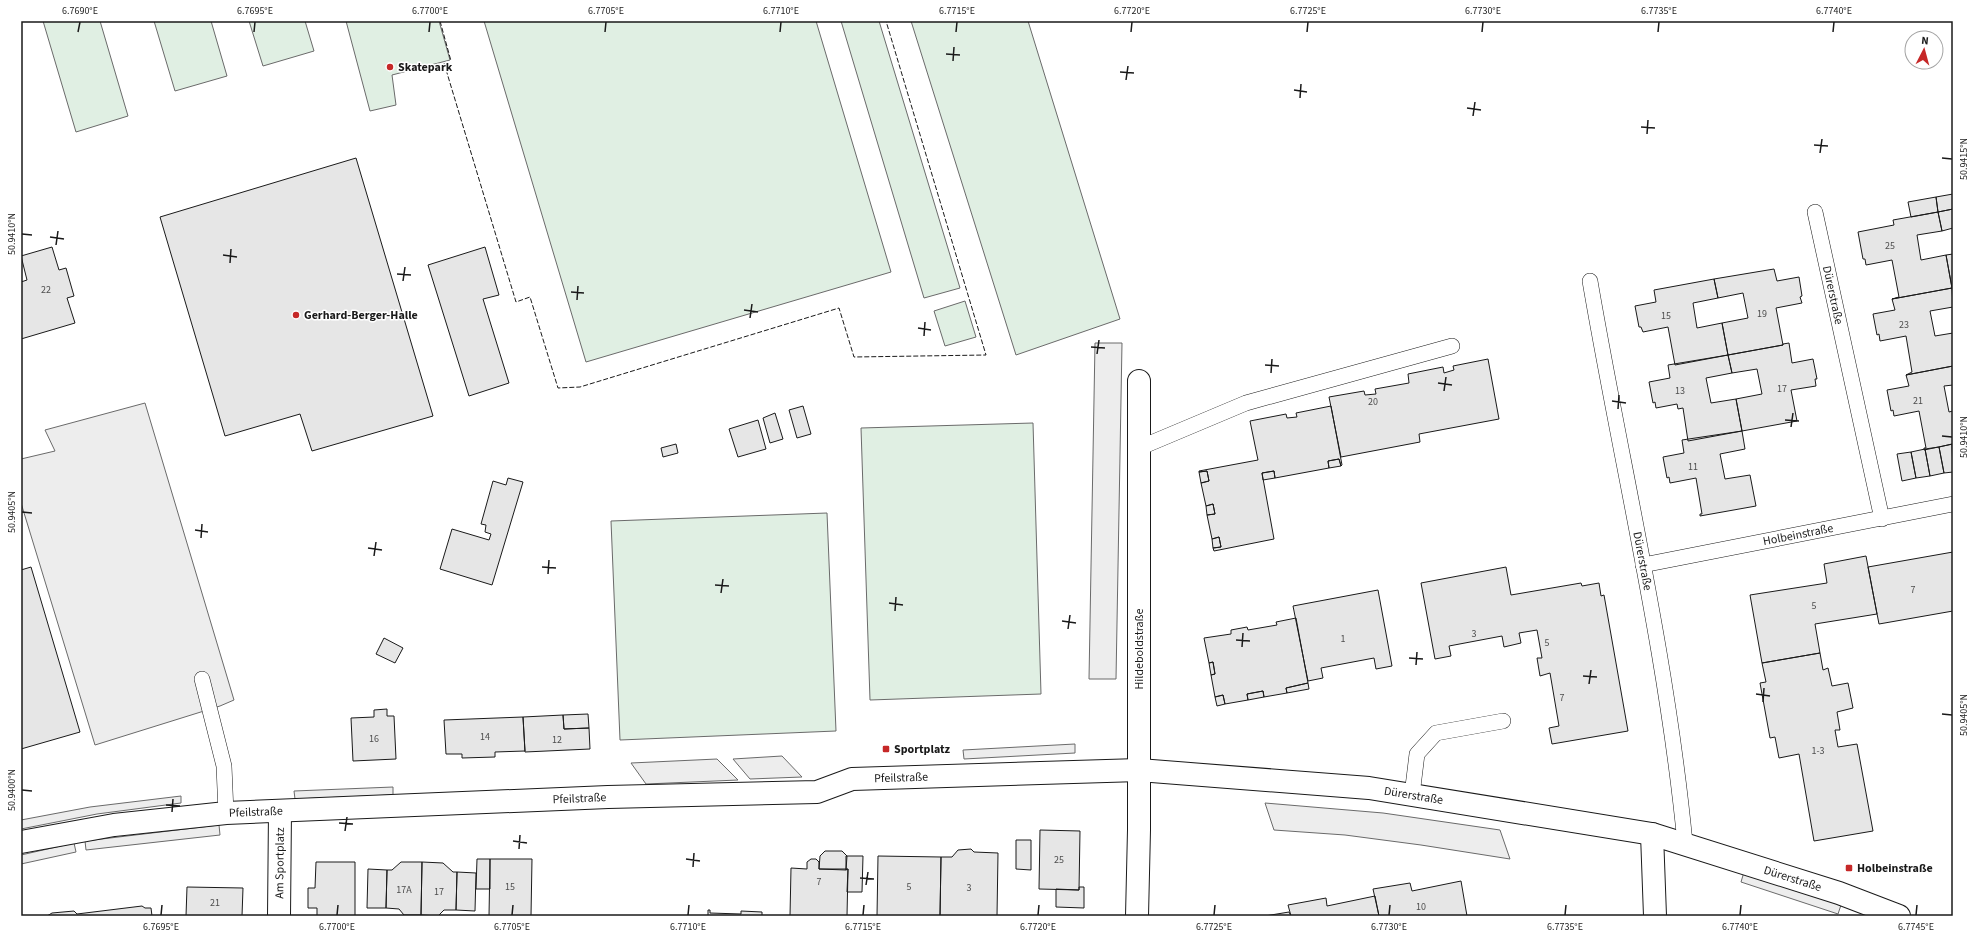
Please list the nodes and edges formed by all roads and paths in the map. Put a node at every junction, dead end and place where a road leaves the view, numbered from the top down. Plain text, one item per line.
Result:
1 (1815, 212) dead end
2 (1590, 281) dead end
3 (1452, 346) dead end
4 (1139, 381) dead end
5 (1139, 448) junction
6 (1953, 504) edge
7 (1882, 519) junction
8 (1643, 565) junction
9 (202, 679) dead end
10 (1503, 721) dead end
11 (1139, 770) junction
12 (1412, 795) junction
13 (280, 811) junction
14 (226, 813) junction
15 (1652, 834) junction
16 (21, 842) edge
17 (1685, 843) junction
18 (279, 916) edge
19 (1137, 916) edge
20 (1655, 916) edge
21 (1899, 916) edge

1 - 7 lane, Dürerstraße
2 - 8 lane, Dürerstraße
3 - 5 lane
4 - 5 street, Hildeboldstraße
5 - 11 street, Hildeboldstraße
6 - 7 lane, Holbeinstraße
7 - 8 lane, Holbeinstraße
8 - 17 lane, Dürerstraße
9 - 14 lane
10 - 12 lane
11 - 12 street, Dürerstraße
11 - 13 street, Pfeilstraße
11 - 19 street, Hildeboldstraße
12 - 15 street, Dürerstraße
13 - 14 street, Pfeilstraße
13 - 18 street, Am Sportplatz
14 - 16 street, Pfeilstraße
15 - 17 street, Dürerstraße
15 - 20 street
17 - 21 street, Dürerstraße

